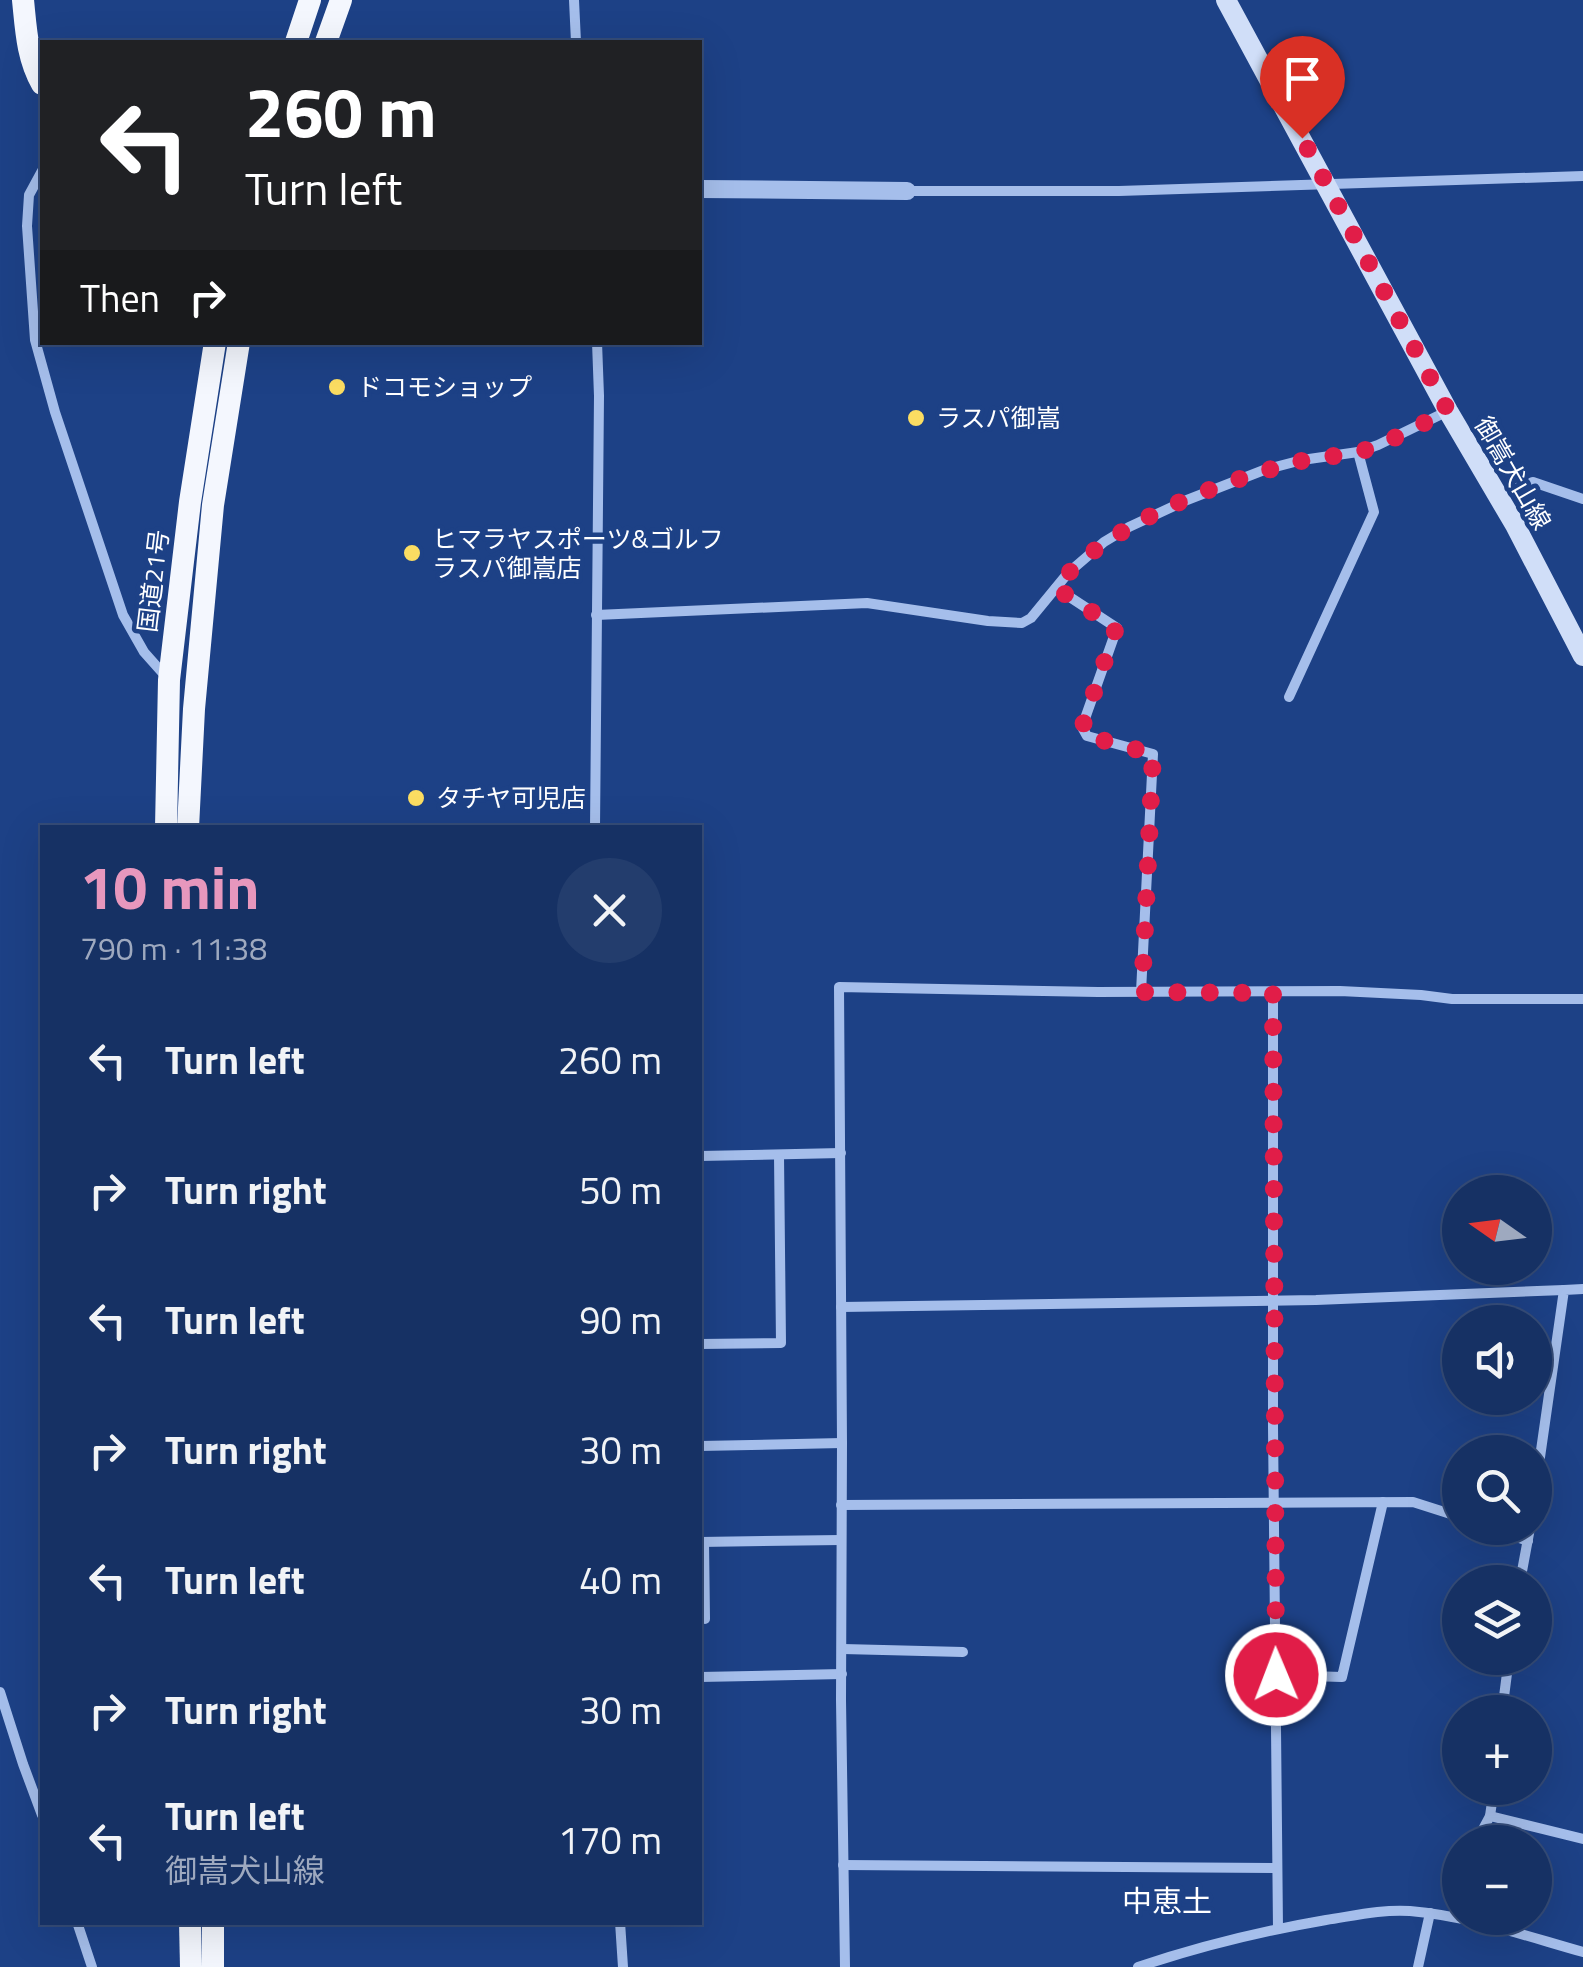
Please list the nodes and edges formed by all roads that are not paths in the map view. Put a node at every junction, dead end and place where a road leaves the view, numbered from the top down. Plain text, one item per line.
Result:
1 (22, 0) edge
2 (310, 0) edge
3 (341, 0) edge
4 (574, 0) edge
5 (1232, 2) edge
6 (297, 40) edge
7 (327, 40) edge
8 (576, 40) edge
9 (40, 80) edge
10 (40, 175) edge
11 (1583, 176) edge
12 (1328, 185) junction
13 (702, 189) edge
14 (907, 191) joint
15 (216, 345) edge
16 (240, 345) edge
17 (596, 345) edge
18 (1448, 411) junction
19 (1358, 452) junction
20 (1497, 495) junction
21 (1583, 499) edge
22 (1056, 588) junction
23 (596, 615) junction
24 (1583, 656) edge
25 (168, 680) junction
26 (1289, 698) dead end
27 (166, 825) edge
28 (188, 825) edge
29 (595, 825) edge
30 (1142, 992) junction
31 (1273, 993) junction
32 (1583, 1000) edge
33 (841, 1153) junction
34 (779, 1155) junction
35 (702, 1156) edge
36 (1583, 1289) edge
37 (1564, 1290) junction
38 (1273, 1300) junction
39 (841, 1306) junction
40 (702, 1344) edge
41 (1543, 1435) edge
42 (842, 1444) junction
43 (702, 1446) edge
44 (1383, 1502) junction
45 (840, 1504) junction
46 (1274, 1504) junction
47 (1442, 1511) edge
48 (841, 1540) junction
49 (702, 1542) edge
50 (705, 1620) dead end
51 (842, 1650) junction
52 (963, 1652) dead end
53 (842, 1674) junction
54 (1276, 1675) junction
55 (702, 1677) edge
56 (0, 1692) edge
57 (1492, 1805) edge
58 (40, 1810) edge
59 (1490, 1816) junction
60 (1485, 1825) edge
61 (1583, 1839) edge
62 (844, 1865) junction
63 (1278, 1868) junction
64 (1430, 1913) junction
65 (1442, 1915) edge
66 (79, 1925) edge
67 (190, 1925) edge
68 (212, 1925) edge
69 (620, 1925) edge
70 (1278, 1928) junction
71 (1520, 1935) edge
72 (1583, 1952) edge
73 (92, 1967) edge
74 (191, 1967) edge
75 (213, 1967) edge
76 (623, 1967) edge
77 (845, 1967) edge
78 (1138, 1967) edge
79 (1418, 1967) edge

1 - 9 highway
2 - 6 highway
3 - 7 highway
4 - 8 street
5 - 12 main road, 御嵩犬山線
10 - 25 street
11 - 12 street
12 - 14 street
12 - 18 main road, 御嵩犬山線
13 - 14 street
15 - 25 highway, 国道21号
16 - 28 highway, 国道21号
17 - 23 street
18 - 19 street
18 - 20 main road, 御嵩犬山線
19 - 22 street
19 - 26 street
20 - 21 street
20 - 24 main road, 御嵩犬山線
22 - 23 street
22 - 30 street
23 - 29 street
25 - 27 highway, 国道21号
30 - 31 street
30 - 33 street
31 - 32 street
31 - 38 street
33 - 34 street
33 - 39 street
34 - 35 street
34 - 40 street
36 - 37 street
37 - 38 street
37 - 41 street
38 - 39 street
38 - 46 street
39 - 42 street
42 - 43 street
42 - 45 street
44 - 46 street
44 - 47 street
44 - 54 street
45 - 46 street
45 - 48 street
46 - 54 street
48 - 49 street
48 - 51 street
49 - 50 street
51 - 52 street
51 - 53 street
53 - 55 street
53 - 62 street
54 - 63 street
56 - 58 street
57 - 59 street
59 - 60 street
59 - 61 street
62 - 63 street
62 - 77 street
63 - 70 street
64 - 65 street
64 - 70 street
64 - 79 street
66 - 73 street
67 - 74 highway
68 - 75 highway
69 - 76 street
70 - 78 street
71 - 72 street

